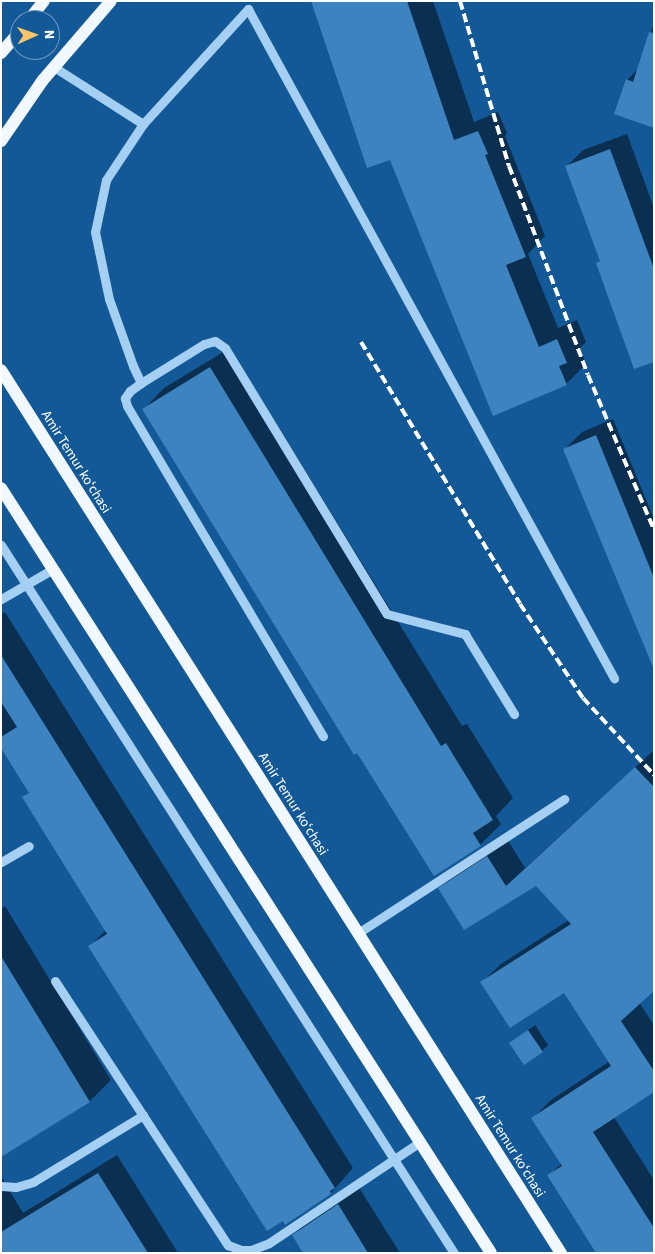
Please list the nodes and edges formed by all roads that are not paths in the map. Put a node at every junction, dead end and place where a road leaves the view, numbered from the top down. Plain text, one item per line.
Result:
1 (112, 1) edge
2 (10, 43) edge
3 (1, 53) edge
4 (54, 67) junction
5 (143, 124) junction
6 (1, 141) edge
7 (1, 370) edge
8 (141, 383) junction
9 (1, 488) edge
10 (1, 545) edge
11 (53, 569) junction
12 (26, 585) junction
13 (1, 599) edge
14 (614, 678) dead end
15 (514, 714) dead end
16 (323, 736) dead end
17 (564, 799) dead end
18 (29, 846) dead end
19 (1, 862) edge
20 (358, 934) junction
21 (55, 981) dead end
22 (143, 1115) junction
23 (420, 1142) junction
24 (393, 1160) junction
25 (1, 1186) edge
26 (454, 1253) edge
27 (491, 1253) edge
28 (560, 1253) edge

1 - 4 main road
2 - 3 main road
4 - 5 lane
4 - 6 main road
5 - 8 lane
5 - 14 lane
7 - 20 main road, Amir Temur koʻchasi
8 - 15 lane
8 - 16 lane
9 - 11 main road
10 - 12 lane
11 - 12 lane
11 - 23 main road
12 - 13 lane
12 - 24 lane
17 - 20 lane
18 - 19 lane
20 - 28 main road, Amir Temur koʻchasi
21 - 22 lane
22 - 24 lane
22 - 25 lane
23 - 24 lane
23 - 27 main road
24 - 26 lane

